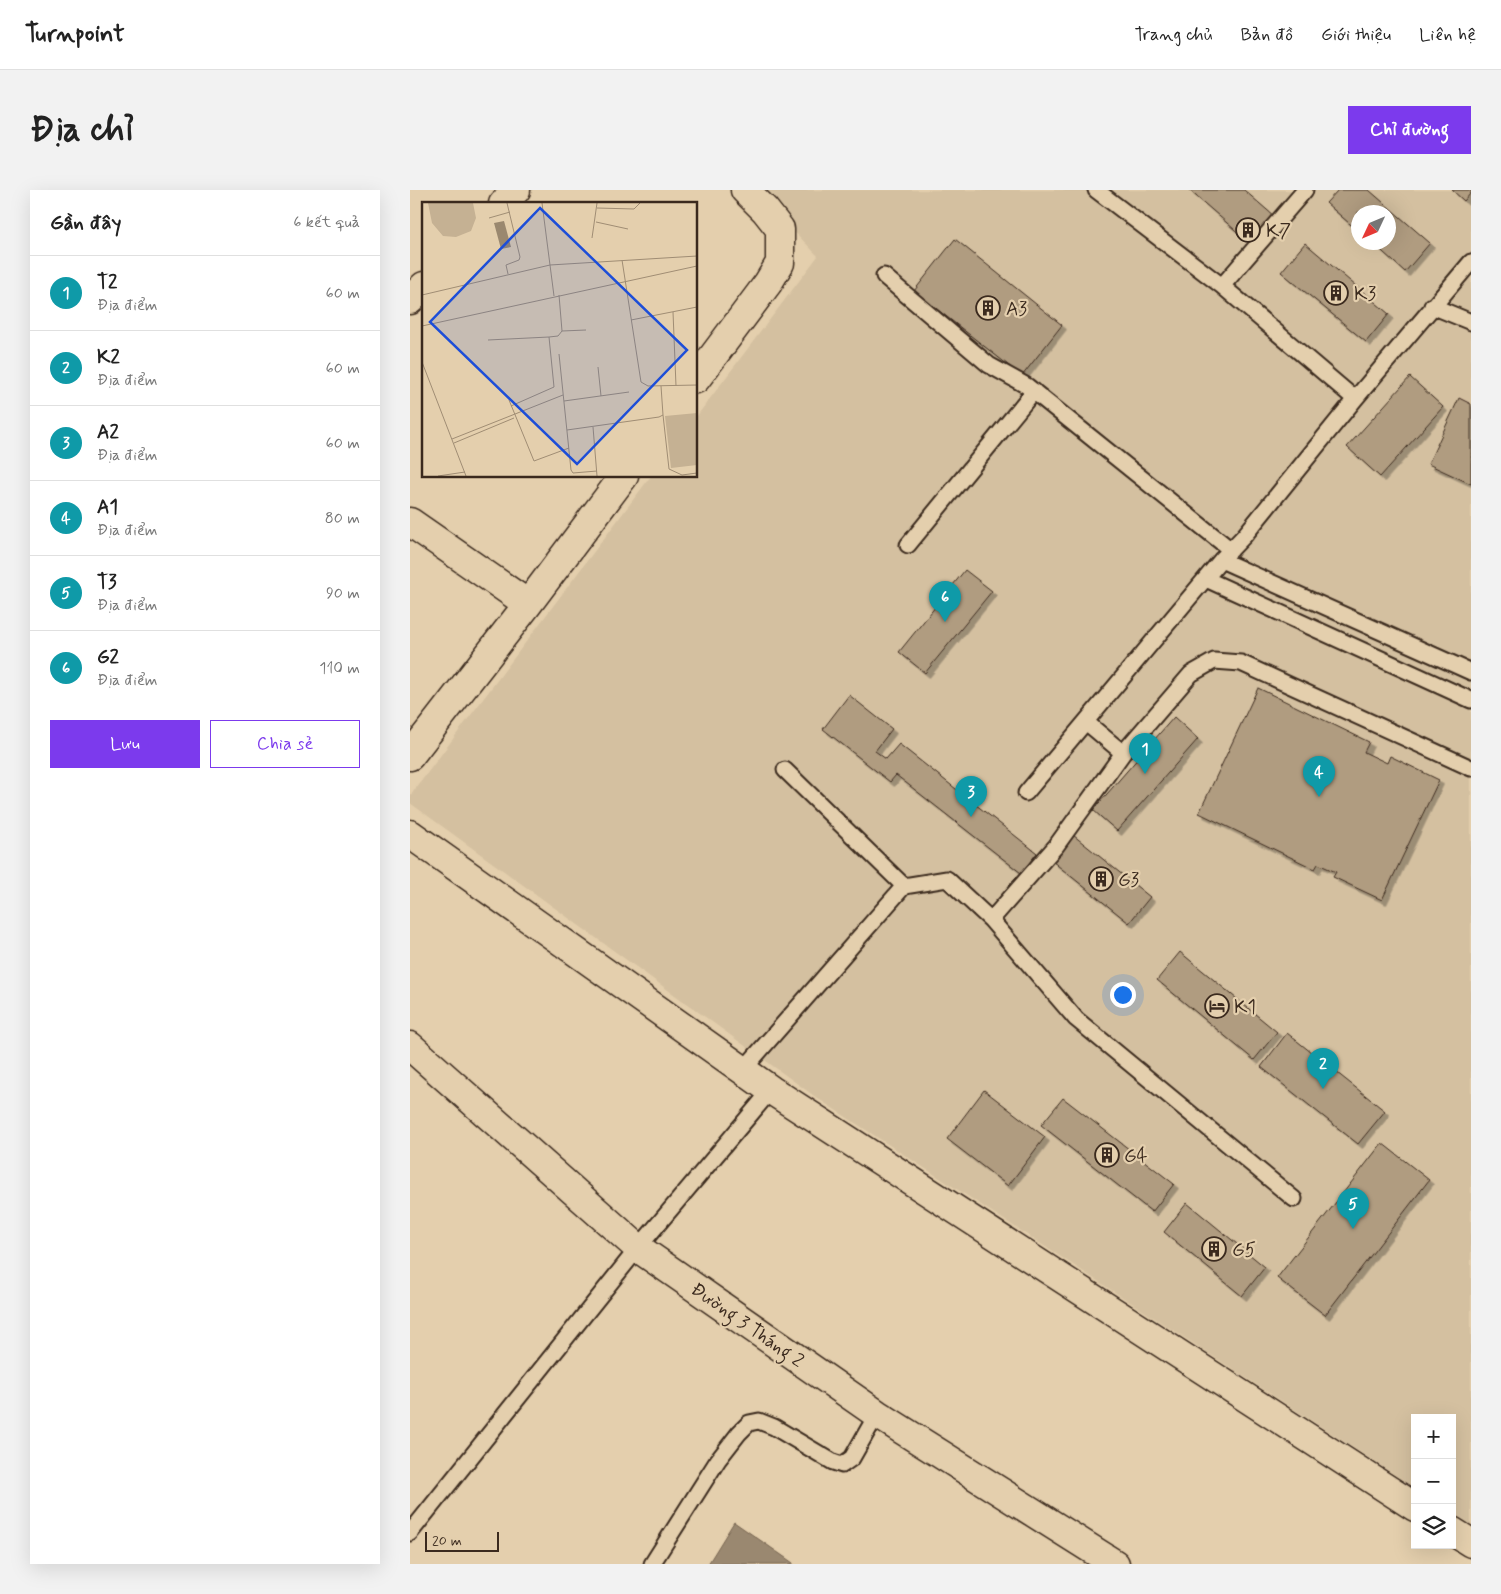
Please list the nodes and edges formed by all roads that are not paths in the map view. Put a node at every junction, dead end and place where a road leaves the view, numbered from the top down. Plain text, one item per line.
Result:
1 (516, 190) edge
2 (745, 190) edge
3 (1096, 190) edge
4 (1305, 190) edge
5 (505, 202) edge
6 (1471, 262) edge
7 (884, 276) dead end
8 (1222, 286) junction
9 (422, 288) edge
10 (410, 300) edge
11 (1432, 306) junction
12 (1471, 322) edge
13 (698, 376) edge
14 (1034, 392) junction
15 (1355, 399) junction
16 (622, 478) edge
17 (410, 522) edge
18 (908, 545) dead end
19 (1226, 555) junction
20 (1206, 579) junction
21 (528, 604) junction
22 (1359, 622) junction
23 (1353, 646) junction
24 (1471, 672) edge
25 (1471, 700) edge
26 (1086, 722) junction
27 (1123, 753) junction
28 (410, 756) edge
29 (1471, 768) edge
30 (785, 770) dead end
31 (1026, 793) dead end
32 (410, 834) edge
33 (904, 886) junction
34 (991, 920) junction
35 (410, 1046) edge
36 (743, 1070) junction
37 (771, 1090) junction
38 (1294, 1199) dead end
39 (638, 1248) junction
40 (877, 1414) junction
41 (1411, 1504) edge
42 (410, 1533) edge
43 (1456, 1534) edge
44 (1471, 1543) edge
45 (652, 1564) edge
46 (1115, 1564) edge

1 - 5 street
2 - 13 street
3 - 8 lane
4 - 8 lane
6 - 11 lane
7 - 14 lane
8 - 15 lane
9 - 10 street
11 - 12 lane
11 - 15 lane
14 - 18 lane
14 - 19 lane
15 - 19 lane
16 - 21 street
17 - 21 street
19 - 20 lane
19 - 22 lane
20 - 23 lane
20 - 26 lane
21 - 28 street
22 - 23 lane
22 - 24 lane
23 - 25 lane
26 - 27 lane
26 - 31 lane
27 - 29 lane
27 - 34 lane
30 - 33 lane
32 - 36 street
33 - 34 lane
33 - 36 lane
34 - 38 lane
35 - 39 street, Đường 3 Tháng 2
36 - 37 street
37 - 39 lane
37 - 41 street
39 - 40 street, Đường 3 Tháng 2
39 - 42 lane
40 - 45 lane
40 - 46 street, Đường 3 Tháng 2
43 - 44 street

